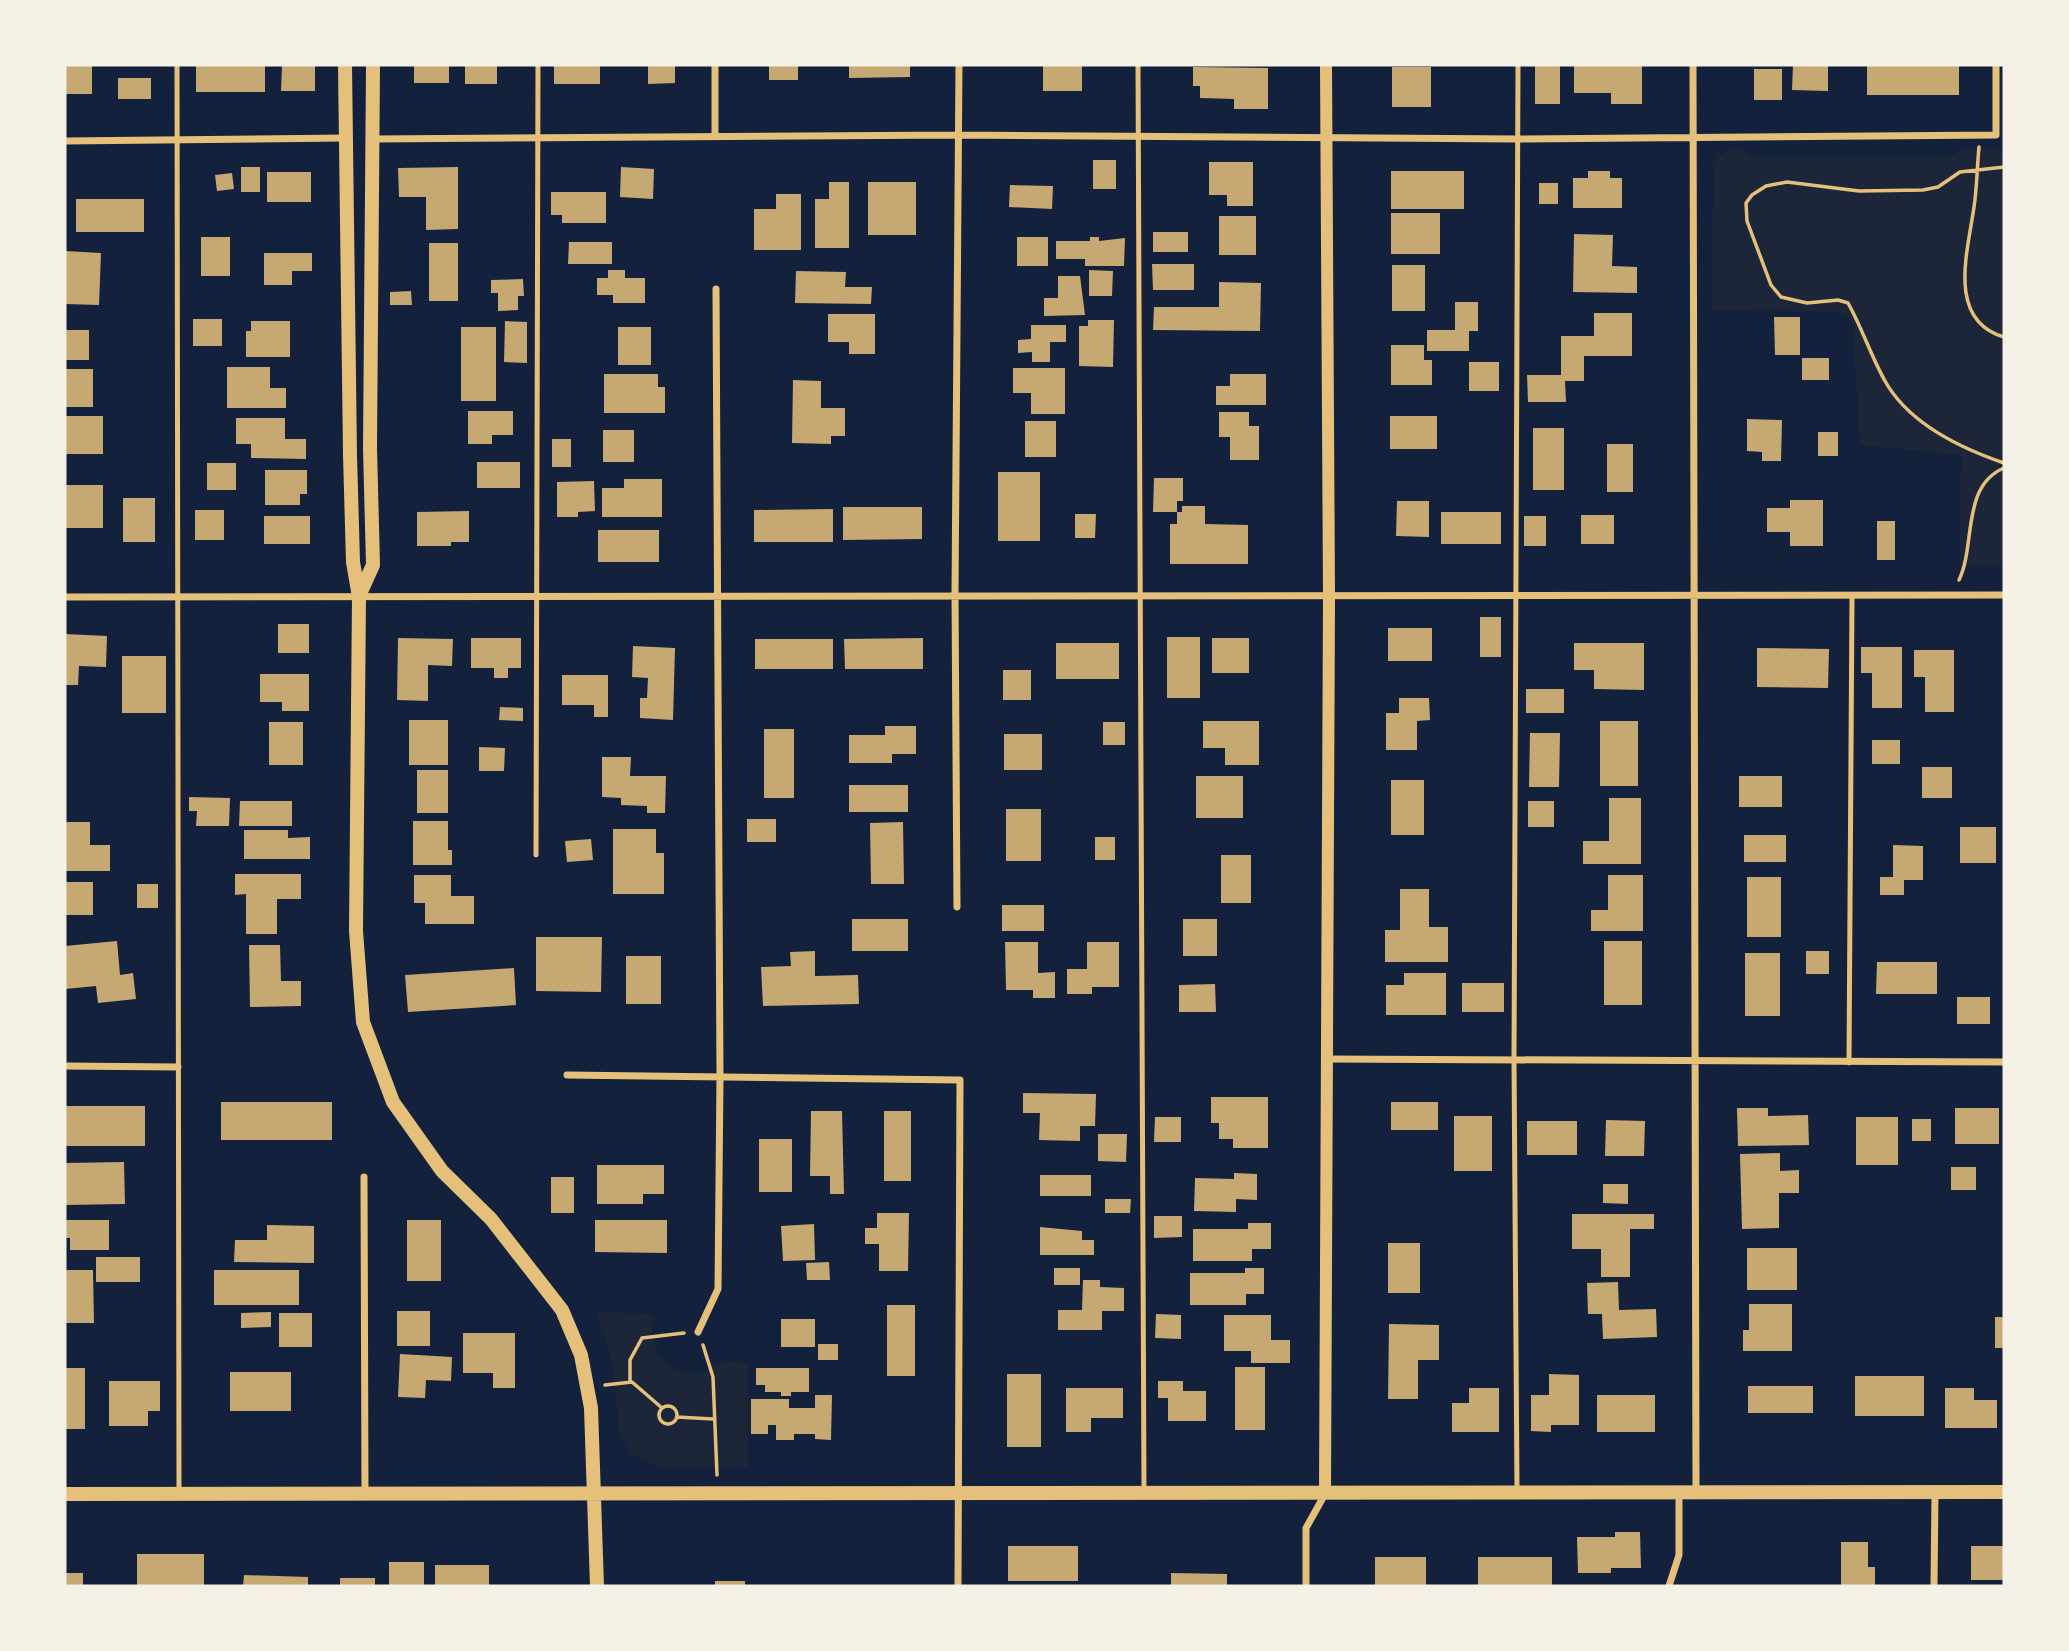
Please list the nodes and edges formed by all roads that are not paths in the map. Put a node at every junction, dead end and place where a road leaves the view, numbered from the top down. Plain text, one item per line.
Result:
1 (177, 65) edge
2 (345, 65) edge
3 (373, 65) edge
4 (538, 65) edge
5 (715, 65) edge
6 (959, 65) edge
7 (1138, 65) edge
8 (1326, 65) edge
9 (1518, 65) edge
10 (1693, 65) edge
11 (1996, 65) edge
12 (958, 135) junction
13 (715, 136) junction
14 (1137, 136) junction
15 (1326, 137) junction
16 (345, 138) junction
17 (1693, 138) junction
18 (373, 139) junction
19 (538, 139) junction
20 (1518, 139) junction
21 (178, 140) junction
22 (65, 141) edge
23 (716, 289) dead end
24 (955, 594) junction
25 (718, 595) junction
26 (2004, 595) edge
27 (180, 596) junction
28 (1141, 596) junction
29 (1695, 596) junction
30 (65, 597) edge
31 (359, 597) junction
32 (537, 597) junction
33 (1329, 597) junction
34 (1515, 597) junction
35 (1852, 597) junction
36 (536, 855) dead end
37 (957, 906) dead end
38 (1327, 1059) junction
39 (1514, 1060) junction
40 (1695, 1062) junction
41 (2004, 1062) edge
42 (1849, 1063) junction
43 (65, 1066) edge
44 (178, 1067) junction
45 (567, 1074) dead end
46 (720, 1077) junction
47 (364, 1177) dead end
48 (698, 1332) road end
49 (1325, 1492) junction
50 (1517, 1492) junction
51 (2004, 1492) edge
52 (958, 1493) junction
53 (1144, 1493) junction
54 (1679, 1493) junction
55 (1696, 1493) junction
56 (1935, 1493) junction
57 (65, 1494) edge
58 (179, 1494) junction
59 (365, 1494) junction
60 (594, 1495) junction
61 (597, 1586) edge
62 (958, 1586) edge
63 (1306, 1586) edge
64 (1669, 1586) edge
65 (1934, 1586) edge

1 - 21 lane
2 - 16 main road
3 - 18 main road
4 - 19 lane
5 - 13 street
6 - 12 street
7 - 14 lane
8 - 15 street
9 - 20 lane
10 - 17 street
11 - 17 street
12 - 13 street
12 - 14 street
12 - 24 street
13 - 19 street
14 - 15 street
14 - 28 lane
15 - 20 street
15 - 33 street
16 - 21 street
16 - 31 main road
17 - 20 street
17 - 29 street
18 - 19 street
18 - 31 main road
19 - 32 lane
20 - 34 lane
21 - 22 street
21 - 27 lane
23 - 25 street
24 - 25 street
24 - 28 street
24 - 37 street
25 - 32 street
25 - 46 street
26 - 35 street
27 - 30 street
27 - 31 street
27 - 44 lane
28 - 33 street
28 - 53 lane
29 - 34 street
29 - 35 street
29 - 40 street
31 - 32 street
31 - 60 main road
32 - 36 lane
33 - 34 street
33 - 38 street
34 - 39 lane
35 - 42 lane
38 - 39 street
38 - 49 street
39 - 40 street
39 - 50 lane
40 - 42 street
40 - 55 street
41 - 42 street
43 - 44 street
44 - 58 lane
45 - 46 street
46 - 48 street
46 - 52 street
47 - 59 street
49 - 50 main road
49 - 53 main road
49 - 63 street
50 - 54 main road
51 - 56 main road
52 - 53 main road
52 - 60 main road
52 - 62 street
54 - 55 main road
54 - 64 street
55 - 56 main road
56 - 65 street
57 - 58 main road
58 - 59 main road
59 - 60 main road
60 - 61 main road

